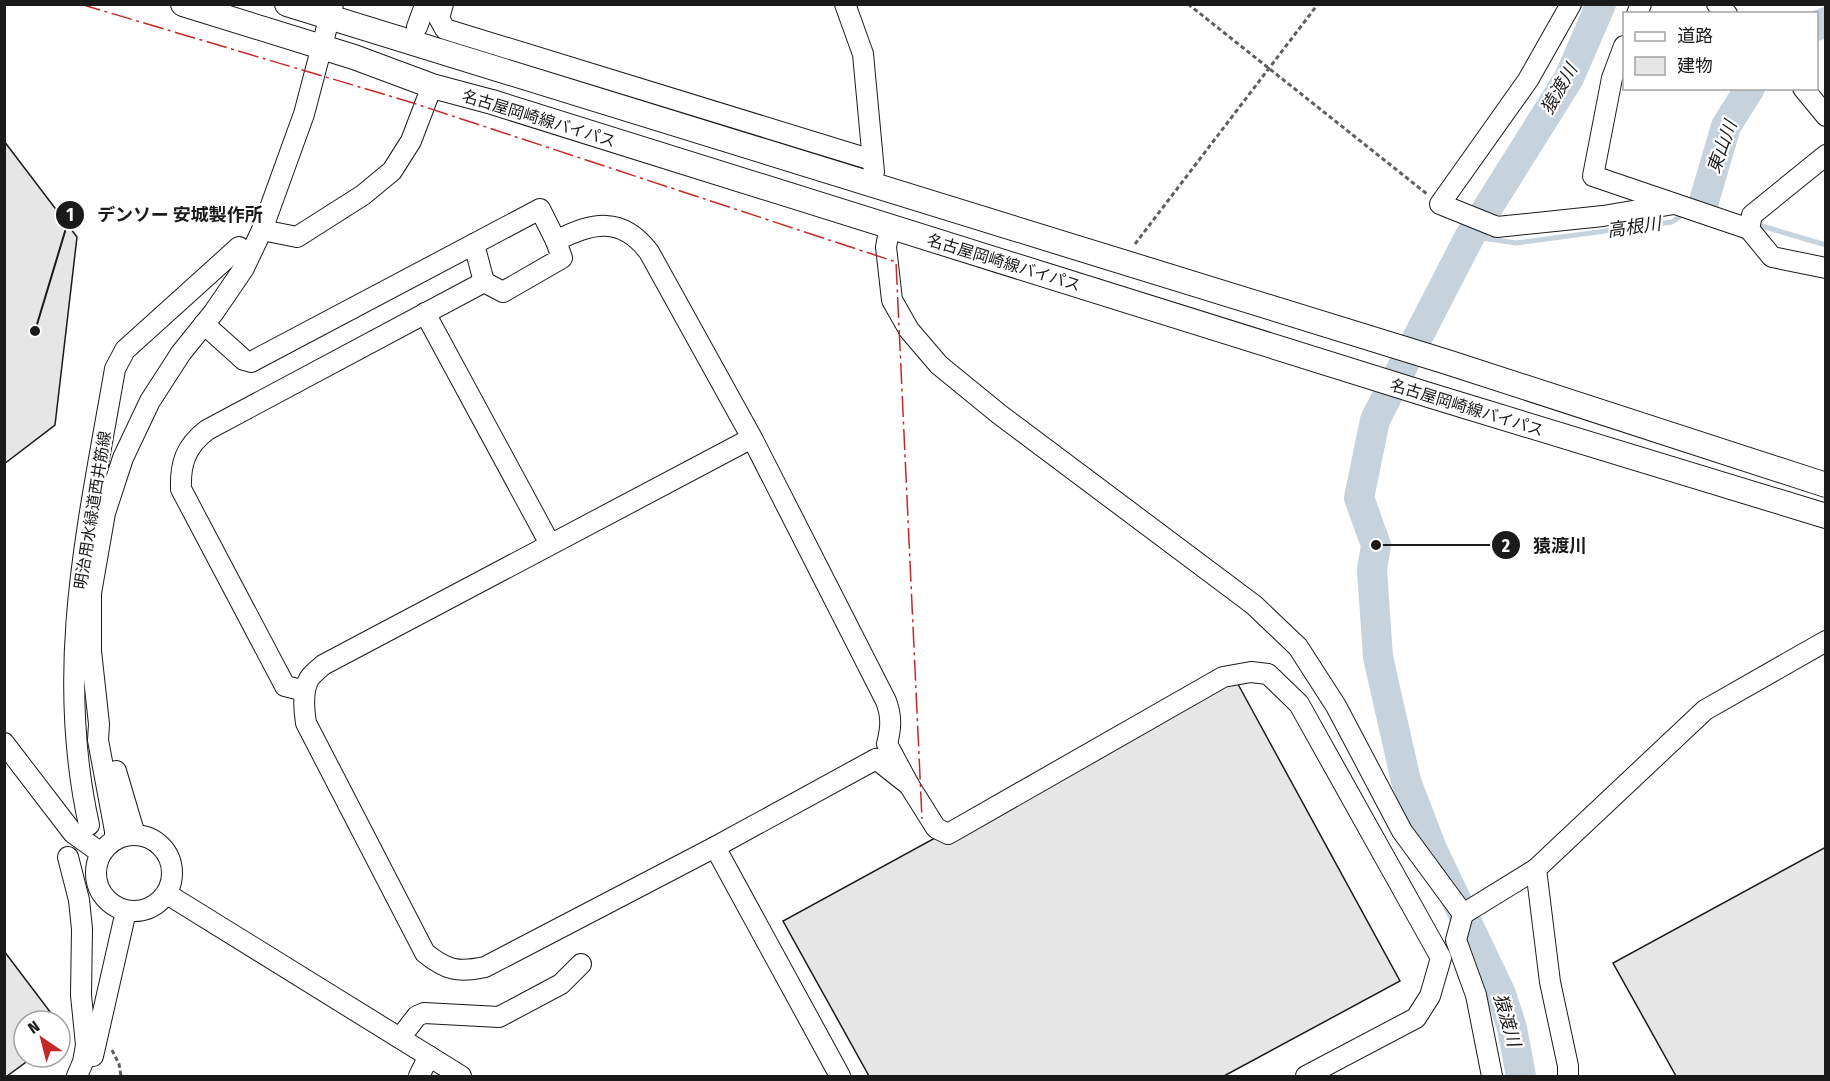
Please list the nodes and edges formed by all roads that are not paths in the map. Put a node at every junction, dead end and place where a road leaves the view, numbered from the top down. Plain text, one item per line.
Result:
1 (183, 4) edge
2 (287, 4) edge
3 (428, 4) edge
4 (443, 4) edge
5 (845, 4) edge
6 (1571, 4) edge
7 (331, 10) edge
8 (417, 27) dead end
9 (321, 47) junction
10 (1623, 49) edge
11 (432, 86) junction
12 (1805, 90) edge
13 (1826, 116) edge
14 (1826, 155) edge
15 (872, 160) junction
16 (876, 185) junction
17 (1674, 204) junction
18 (890, 226) junction
19 (1749, 229) junction
20 (262, 230) junction
21 (556, 241) junction
22 (474, 244) junction
23 (239, 247) dead end
24 (1826, 268) edge
25 (484, 282) junction
26 (425, 313) junction
27 (204, 324) junction
28 (752, 438) junction
29 (1826, 485) edge
30 (1826, 516) edge
31 (550, 544) junction
32 (1826, 641) edge
33 (305, 691) junction
34 (99, 724) junction
35 (4, 743) edge
36 (909, 785) junction
37 (89, 825) dead end
38 (135, 835) junction
39 (108, 847) junction
40 (715, 847) junction
41 (68, 857) dead end
42 (1536, 869) junction
43 (167, 894) junction
44 (126, 911) junction
45 (1463, 914) junction
46 (580, 964) dead end
47 (400, 1038) junction
48 (429, 1056) junction
49 (77, 1077) edge
50 (88, 1077) edge
51 (419, 1077) edge
52 (461, 1077) edge
53 (840, 1077) edge
54 (1306, 1077) edge
55 (1492, 1077) edge
56 (1568, 1077) edge

1 - 9 main road, 名古屋岡崎線バイパス
2 - 7 main road, 名古屋岡崎線バイパス
3 - 8 street
4 - 15 street
5 - 15 street
6 - 17 street
7 - 9 street
7 - 16 main road, 名古屋岡崎線バイパス
9 - 11 main road, 名古屋岡崎線バイパス
9 - 20 street
10 - 17 street
11 - 18 main road, 名古屋岡崎線バイパス
11 - 20 street
12 - 13 street
14 - 19 street
15 - 16 street
16 - 29 main road, 名古屋岡崎線バイパス
17 - 19 street
18 - 30 main road, 名古屋岡崎線バイパス
18 - 45 street
19 - 24 street
20 - 27 street
21 - 22 street
21 - 25 street
21 - 28 street
22 - 25 street
22 - 27 street
23 - 37 street, 明治用水緑道西井筋線
25 - 26 street
26 - 31 street
26 - 33 street
27 - 34 street
28 - 31 street
28 - 36 street
31 - 33 street
32 - 42 street
33 - 40 street
34 - 38 street
34 - 39 street
35 - 39 street
36 - 40 street
36 - 54 street
38 - 39 street
38 - 43 street
39 - 44 street
40 - 53 street
41 - 49 street
42 - 45 street
42 - 56 street
43 - 44 street
43 - 47 street
44 - 50 street
45 - 55 street
46 - 47 street
47 - 48 street
48 - 51 street
48 - 52 street

